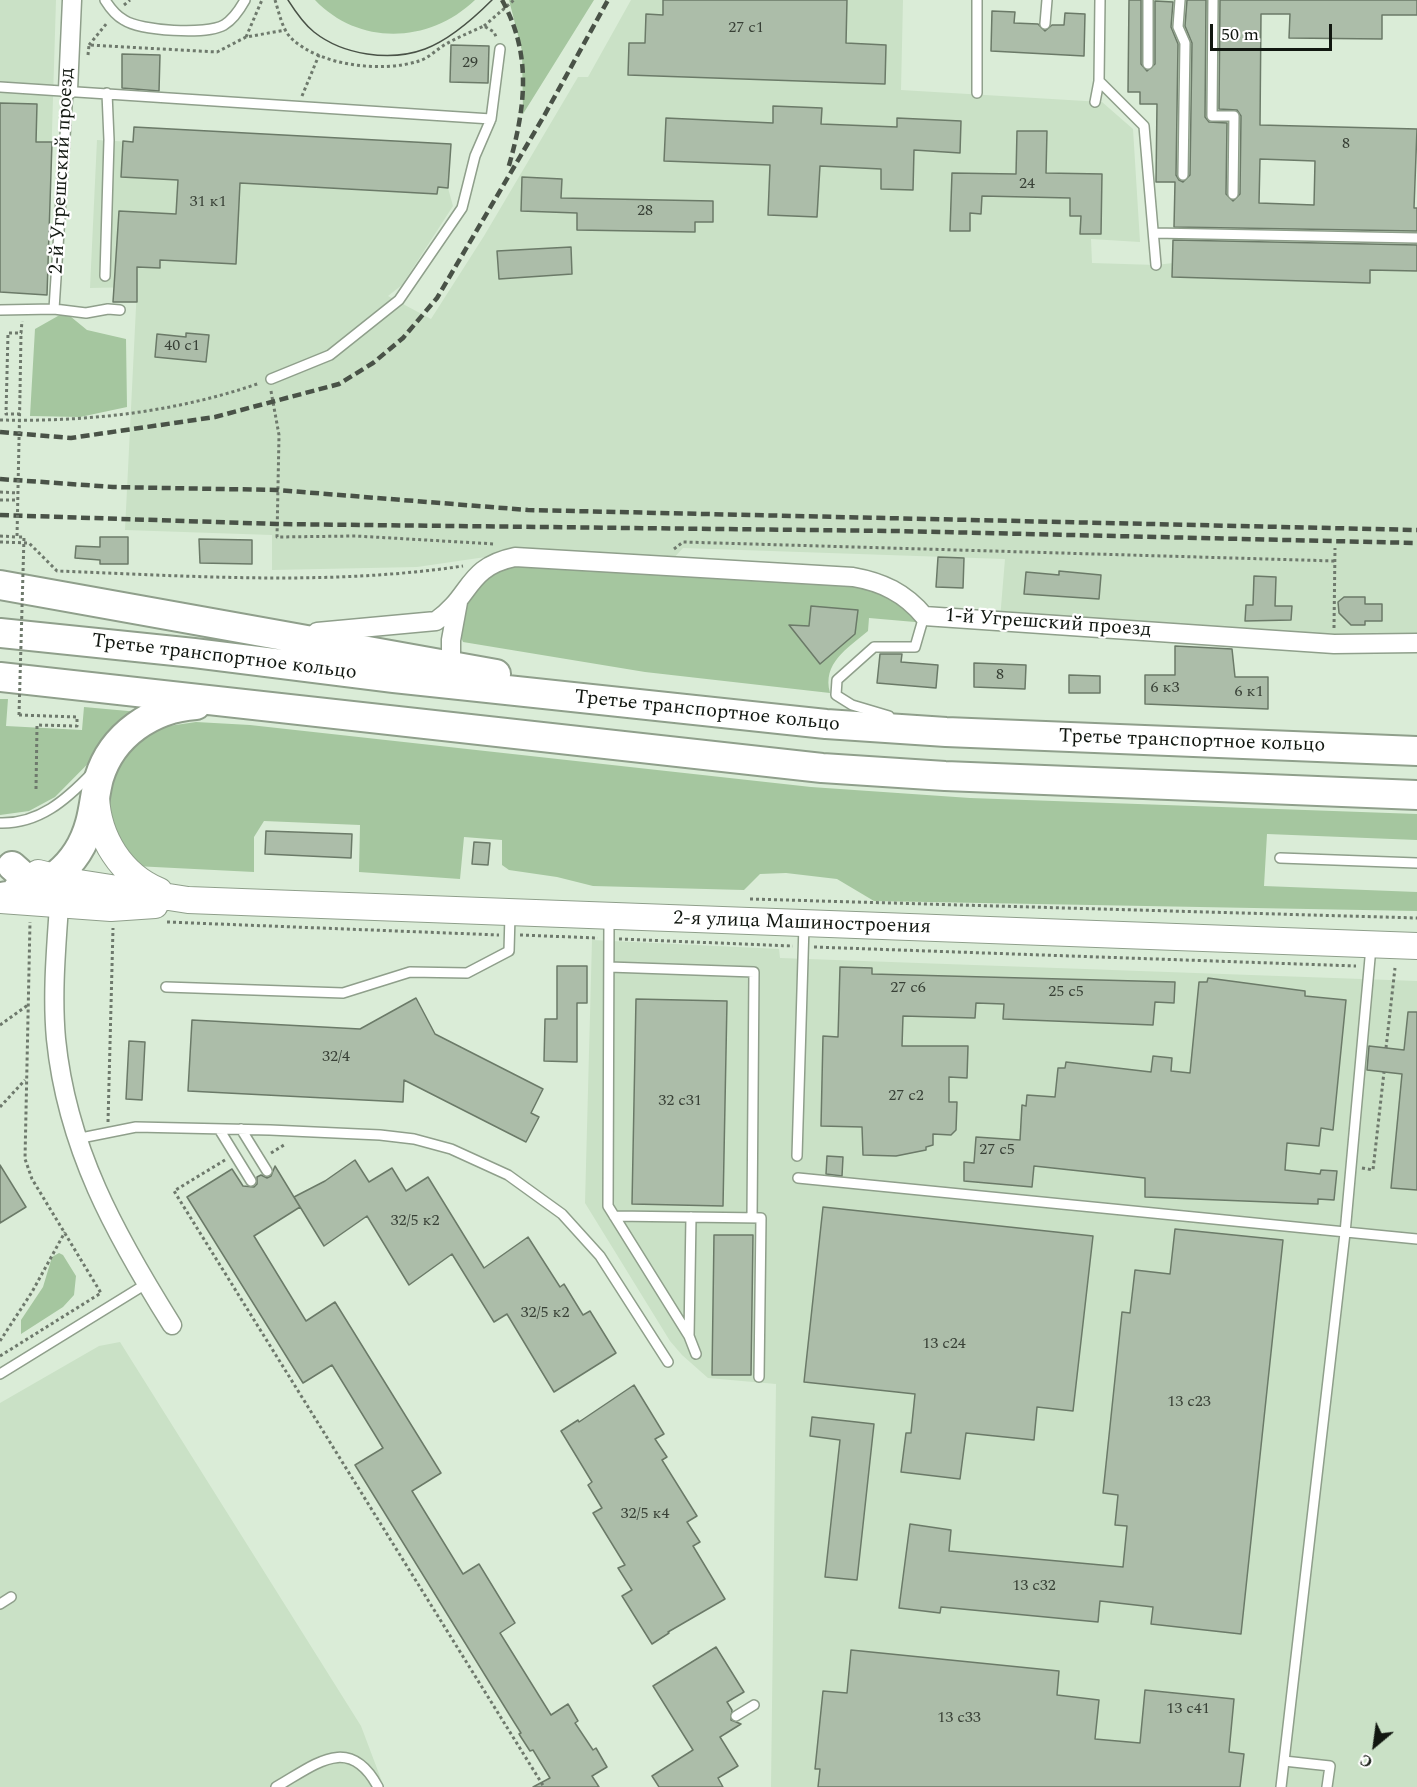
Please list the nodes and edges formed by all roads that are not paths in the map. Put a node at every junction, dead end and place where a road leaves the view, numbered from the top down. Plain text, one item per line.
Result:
1 (72, 0) edge
2 (105, 0) edge
3 (245, 0) edge
4 (977, 0) edge
5 (1047, 0) edge
6 (1100, 0) edge
7 (1148, 0) edge
8 (1180, 0) edge
9 (1213, 0) edge
10 (1045, 24) dead end
11 (500, 49) road end
12 (1148, 64) dead end
13 (1098, 81) junction
14 (0, 87) edge
15 (68, 90) junction
16 (107, 93) junction
17 (977, 93) dead end
18 (1095, 102) dead end
19 (491, 119) junction
20 (1183, 175) dead end
21 (1233, 194) dead end
22 (1154, 233) junction
23 (1417, 238) edge
24 (1156, 265) dead end
25 (105, 276) dead end
26 (54, 309) junction
27 (0, 310) edge
28 (120, 310) dead end
29 (271, 379) road end
30 (0, 585) edge
31 (458, 602) junction
32 (924, 616) junction
33 (0, 633) edge
34 (280, 633) junction
35 (1417, 643) edge
36 (451, 663) junction
37 (0, 677) edge
38 (252, 704) junction
39 (642, 706) junction
40 (946, 732) junction
41 (112, 750) junction
42 (1417, 751) edge
43 (96, 792) junction
44 (1417, 795) edge
45 (0, 823) edge
46 (1280, 858) dead end
47 (1417, 863) edge
48 (6, 864) edge
49 (56, 878) junction
50 (4, 898) edge
51 (188, 900) junction
52 (59, 906) junction
53 (510, 924) junction
54 (609, 928) junction
55 (804, 935) junction
56 (1370, 956) junction
57 (1412, 957) edge
58 (609, 967) junction
59 (166, 987) dead end
60 (219, 1129) junction
61 (241, 1130) junction
62 (76, 1139) junction
63 (796, 1156) dead end
64 (267, 1171) dead end
65 (798, 1178) dead end
66 (251, 1181) dead end
67 (614, 1216) junction
68 (691, 1217) junction
69 (752, 1218) junction
70 (1345, 1233) junction
71 (1417, 1239) edge
72 (146, 1284) junction
73 (172, 1325) dead end
74 (689, 1336) junction
75 (696, 1354) dead end
76 (668, 1362) dead end
77 (0, 1374) edge
78 (759, 1377) dead end
79 (0, 1592) edge
80 (0, 1604) edge
81 (754, 1705) dead end
82 (736, 1716) dead end
83 (1284, 1761) junction
84 (276, 1787) edge
85 (378, 1787) edge
86 (1281, 1787) edge
87 (1327, 1787) edge

1 - 15 street, 2-й Угрешский проезд
2 - 3 lane
4 - 17 lane
5 - 10 lane
6 - 13 lane
7 - 12 lane
8 - 20 lane
9 - 21 lane
11 - 19 lane
13 - 18 lane
13 - 22 lane
14 - 15 lane
15 - 16 lane
15 - 26 lane, 2-й Угрешский проезд
16 - 19 lane
16 - 25 lane
19 - 29 lane
22 - 23 lane
22 - 24 lane
26 - 27 lane
26 - 28 lane
30 - 34 main road
31 - 32 street, 1-й Угрешский проезд
31 - 34 street, 1-й Угрешский проезд
31 - 36 street, 1-й Угрешский проезд
32 - 35 street, 1-й Угрешский проезд
32 - 40 lane
33 - 39 main road, Третье транспортное кольцо
34 - 36 main road
36 - 39 main road
37 - 38 main road
38 - 41 main road
38 - 44 main road
39 - 40 main road, Третье транспортное кольцо
40 - 42 main road, Третье транспортное кольцо
41 - 43 main road
41 - 45 lane
43 - 49 main road
43 - 51 main road
46 - 47 lane
48 - 49 main road, 2-я улица Машиностроения
48 - 50 main road
49 - 50 main road
49 - 51 main road, 2-я улица Машиностроения
50 - 52 main road, 2-я улица Машиностроения
51 - 52 main road, 2-я улица Машиностроения
51 - 53 main road, 2-я улица Машиностроения
52 - 62 street
53 - 54 main road, 2-я улица Машиностроения
53 - 59 lane
54 - 55 main road, 2-я улица Машиностроения
54 - 58 lane
55 - 56 main road, 2-я улица Машиностроения
55 - 63 lane
56 - 57 main road, 2-я улица Машиностроения
56 - 70 lane
58 - 67 lane
58 - 69 lane
60 - 61 lane
60 - 62 lane
60 - 66 lane
61 - 64 lane
61 - 76 lane
62 - 72 street
65 - 70 lane
67 - 68 lane
67 - 74 lane
68 - 69 lane
68 - 74 lane
69 - 78 lane
70 - 71 lane
70 - 83 lane
72 - 73 street
72 - 77 lane
74 - 75 lane
79 - 80 lane
81 - 82 lane
83 - 86 lane
83 - 87 lane
84 - 85 lane

